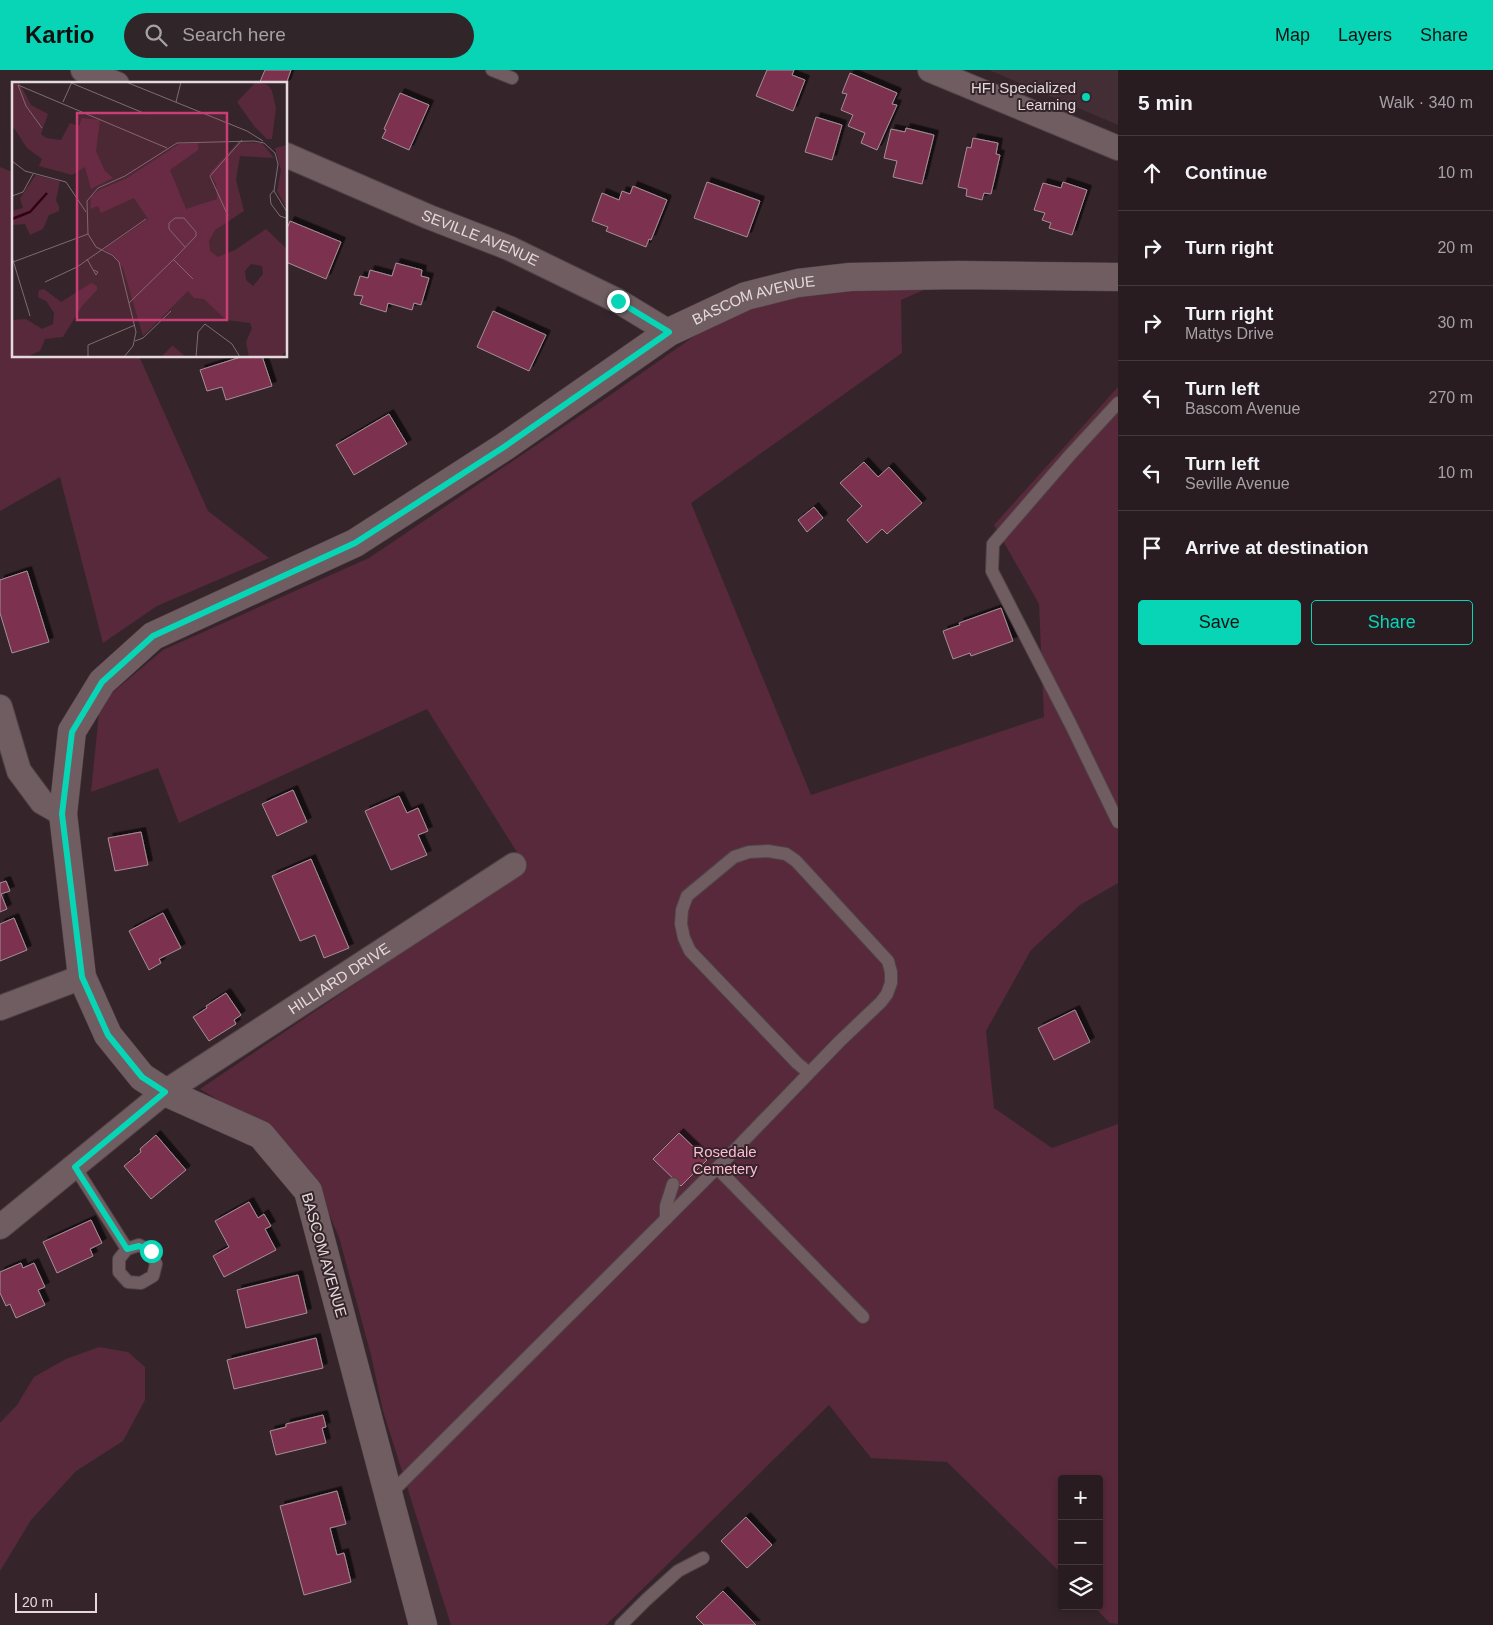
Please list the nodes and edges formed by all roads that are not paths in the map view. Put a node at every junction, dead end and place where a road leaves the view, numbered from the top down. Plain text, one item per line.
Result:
1 (83, 70) edge
2 (492, 70) edge
3 (930, 70) edge
4 (512, 78) dead end
5 (112, 82) edge
6 (1118, 148) edge
7 (288, 156) edge
8 (1118, 277) edge
9 (669, 332) junction
10 (1118, 404) edge
11 (0, 707) edge
12 (62, 814) junction
13 (1118, 822) edge
14 (514, 864) dead end
15 (82, 977) junction
16 (0, 1008) edge
17 (809, 1073) junction
18 (165, 1092) junction
19 (75, 1167) junction
20 (717, 1168) junction
21 (673, 1184) dead end
22 (666, 1219) junction
23 (0, 1228) edge
24 (127, 1249) dead end
25 (863, 1317) dead end
26 (388, 1496) junction
27 (704, 1558) dead end
28 (423, 1625) edge
29 (621, 1625) edge

1 - 5 street
2 - 4 lane
3 - 6 street
7 - 9 street, SEVILLE AVENUE
8 - 9 street, BASCOM AVENUE
9 - 12 street, BASCOM AVENUE
10 - 13 lane
11 - 12 street
12 - 15 street, BASCOM AVENUE
14 - 18 street, HILLIARD DRIVE
15 - 16 street
15 - 18 street, BASCOM AVENUE
17 - 17 lane
17 - 20 lane
18 - 19 street, HILLIARD DRIVE
18 - 26 street, BASCOM AVENUE
19 - 23 street, HILLIARD DRIVE
19 - 24 lane
20 - 22 lane
20 - 25 lane
21 - 22 lane
22 - 26 lane
26 - 28 street, BASCOM AVENUE
27 - 29 lane

